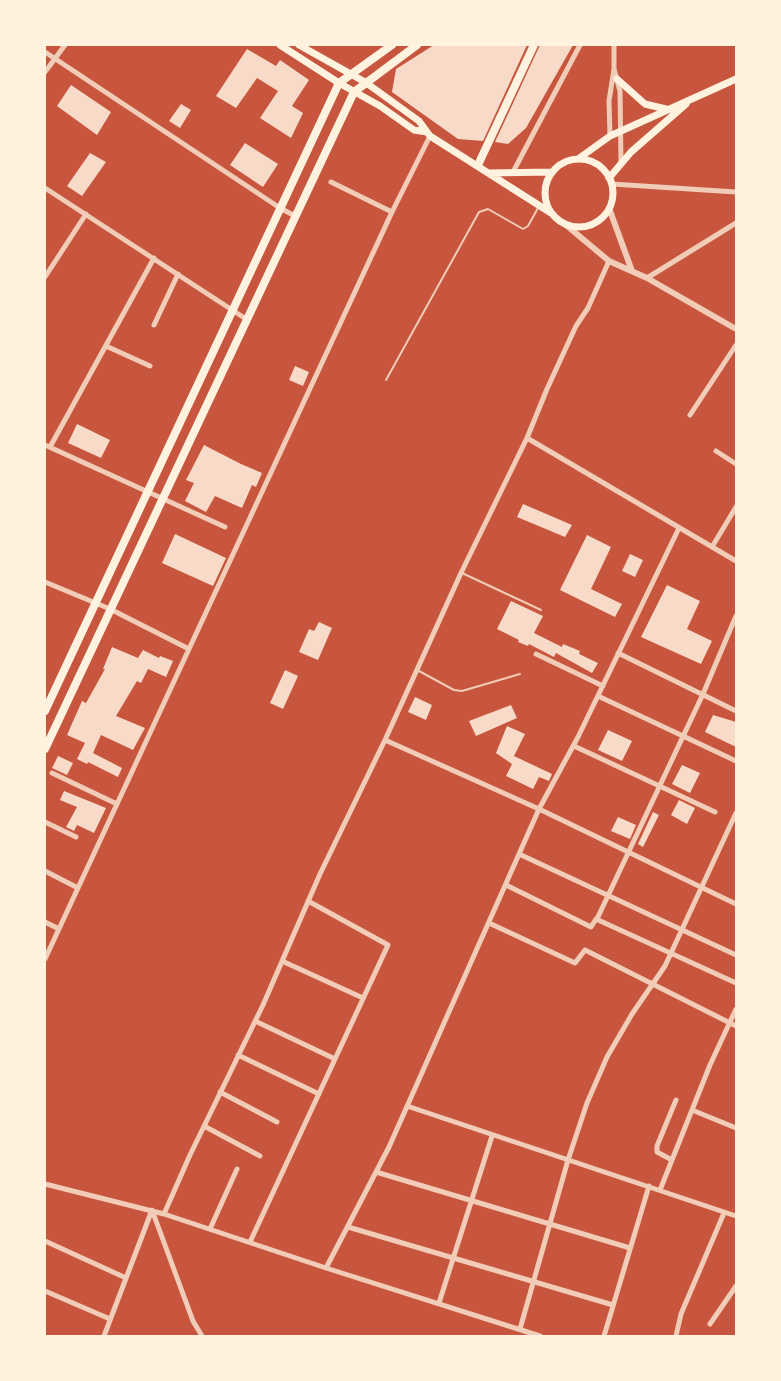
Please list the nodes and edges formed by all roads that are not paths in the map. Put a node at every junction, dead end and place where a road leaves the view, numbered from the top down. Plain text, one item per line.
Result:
1 (65, 45) edge
2 (280, 45) edge
3 (299, 45) edge
4 (392, 45) edge
5 (417, 45) edge
6 (534, 45) edge
7 (580, 45) edge
8 (614, 45) edge
9 (45, 52) edge
10 (54, 58) junction
11 (614, 69) junction
12 (45, 72) edge
13 (351, 74) junction
14 (617, 79) junction
15 (736, 79) edge
16 (365, 82) junction
17 (339, 83) junction
18 (354, 92) junction
19 (692, 98) junction
20 (666, 109) junction
21 (622, 130) junction
22 (428, 134) junction
23 (610, 136) junction
24 (578, 159) junction
25 (621, 163) junction
26 (478, 165) junction
27 (489, 172) junction
28 (513, 172) junction
29 (552, 172) junction
30 (610, 181) junction
31 (331, 182) dead end
32 (45, 188) edge
33 (736, 192) edge
34 (540, 206) junction
35 (280, 208) junction
36 (609, 208) junction
37 (392, 212) junction
38 (551, 213) junction
39 (86, 214) junction
40 (295, 216) junction
41 (736, 223) edge
42 (566, 225) junction
43 (154, 258) junction
44 (609, 261) junction
45 (632, 271) junction
46 (178, 274) junction
47 (45, 277) edge
48 (647, 278) junction
49 (233, 309) junction
50 (246, 319) junction
51 (154, 325) dead end
52 (736, 329) edge
53 (736, 345) edge
54 (106, 346) junction
55 (150, 366) dead end
56 (386, 381) dead end
57 (690, 415) dead end
58 (527, 438) junction
59 (48, 446) edge
60 (716, 451) dead end
61 (736, 464) edge
62 (147, 492) junction
63 (162, 499) junction
64 (736, 507) edge
65 (225, 527) dead end
66 (679, 528) junction
67 (712, 547) junction
68 (736, 561) edge
69 (461, 573) junction
70 (45, 582) edge
71 (96, 603) junction
72 (110, 609) junction
73 (541, 610) dead end
74 (736, 616) edge
75 (189, 649) junction
76 (618, 653) junction
77 (536, 654) dead end
78 (416, 670) junction
79 (519, 674) dead end
80 (603, 686) junction
81 (703, 694) junction
82 (598, 696) junction
83 (45, 711) edge
84 (736, 711) edge
85 (684, 735) junction
86 (385, 740) junction
87 (574, 746) junction
88 (45, 749) edge
89 (736, 761) edge
90 (52, 773) dead end
91 (660, 785) junction
92 (117, 804) junction
93 (539, 809) junction
94 (715, 812) dead end
95 (736, 813) edge
96 (45, 822) edge
97 (76, 837) dead end
98 (628, 852) junction
99 (519, 855) junction
100 (45, 871) edge
101 (506, 885) junction
102 (701, 887) junction
103 (78, 888) junction
104 (608, 896) junction
105 (308, 901) junction
106 (736, 904) edge
107 (597, 919) junction
108 (45, 922) edge
109 (489, 923) junction
110 (59, 929) junction
111 (681, 931) junction
112 (670, 953) junction
113 (736, 955) edge
114 (45, 959) edge
115 (282, 961) junction
116 (653, 983) junction
117 (736, 983) edge
118 (363, 998) junction
119 (736, 1009) edge
120 (255, 1021) junction
121 (733, 1024) edge
122 (238, 1055) junction
123 (335, 1059) junction
124 (220, 1092) junction
125 (319, 1094) junction
126 (676, 1100) dead end
127 (407, 1106) junction
128 (692, 1110) junction
129 (278, 1122) dead end
130 (204, 1126) junction
131 (736, 1128) edge
132 (492, 1136) junction
133 (260, 1156) dead end
134 (568, 1160) junction
135 (672, 1160) junction
136 (237, 1169) dead end
137 (376, 1172) junction
138 (45, 1184) edge
139 (648, 1186) junction
140 (660, 1191) junction
141 (472, 1201) junction
142 (152, 1210) junction
143 (724, 1213) junction
144 (164, 1214) junction
145 (736, 1216) edge
146 (550, 1224) junction
147 (348, 1227) junction
148 (210, 1229) junction
149 (45, 1241) edge
150 (250, 1242) junction
151 (630, 1248) junction
152 (453, 1257) junction
153 (326, 1268) junction
154 (126, 1278) junction
155 (534, 1281) junction
156 (736, 1286) edge
157 (45, 1291) edge
158 (439, 1303) junction
159 (613, 1305) junction
160 (110, 1319) junction
161 (710, 1324) dead end
162 (519, 1329) junction
163 (104, 1336) edge
164 (202, 1336) edge
165 (540, 1336) edge
166 (604, 1336) edge
167 (676, 1336) edge

1 - 10 street
2 - 17 main road
3 - 13 main road
4 - 13 main road
5 - 16 main road
6 - 26 main road
7 - 28 street
8 - 11 street
9 - 10 street
10 - 12 street
10 - 35 street
11 - 14 street
11 - 23 street
13 - 16 main road
13 - 17 main road
14 - 20 main road
14 - 21 street
15 - 19 main road
16 - 18 main road
16 - 22 main road
17 - 18 main road
17 - 35 main road
18 - 22 main road
18 - 40 main road
19 - 20 main road
19 - 25 main road
20 - 21 main road
21 - 23 main road
21 - 25 street
22 - 26 main road
22 - 37 street
23 - 24 main road
24 - 29 main road
24 - 30 main road
25 - 30 main road
26 - 27 main road
27 - 28 main road
27 - 34 main road
28 - 29 main road
29 - 38 main road
30 - 33 street
30 - 36 main road
31 - 37 street
32 - 39 street
34 - 38 main road
34 - 56 lane
35 - 40 street
35 - 49 main road
36 - 42 main road
36 - 45 street
37 - 75 street
38 - 42 main road
39 - 43 street
39 - 47 street
40 - 50 main road
41 - 48 street
42 - 44 street
43 - 46 street
43 - 54 street
44 - 45 street
44 - 58 street
45 - 48 street
46 - 49 street
46 - 51 street
48 - 52 street
49 - 50 street
49 - 62 main road
50 - 63 main road
53 - 57 street
54 - 55 street
54 - 59 street
58 - 66 street
58 - 69 street
59 - 62 street
60 - 61 street
62 - 63 street
62 - 71 main road
63 - 65 street
63 - 72 main road
64 - 67 street
66 - 67 street
66 - 76 street
67 - 68 street
69 - 73 lane
69 - 78 street
70 - 71 street
71 - 72 street
71 - 83 main road
72 - 75 street
72 - 88 main road
74 - 81 street
75 - 92 street
76 - 80 street
76 - 81 street
77 - 80 street
78 - 79 lane
78 - 86 street
80 - 82 street
81 - 84 street
81 - 85 street
82 - 85 street
82 - 87 street
85 - 89 street
85 - 91 street
86 - 93 street
86 - 105 street
87 - 91 street
87 - 93 street
90 - 92 street
91 - 94 street
91 - 98 street
92 - 103 street
93 - 98 street
93 - 99 street
95 - 102 street
96 - 97 street
98 - 102 street
98 - 104 street
99 - 101 street
99 - 104 street
100 - 103 street
101 - 107 street
101 - 109 street
102 - 106 street
102 - 111 street
103 - 110 street
104 - 107 street
104 - 111 street
105 - 115 street
105 - 118 street
107 - 112 street
108 - 110 street
109 - 116 street
109 - 127 street
110 - 114 street
111 - 112 street
111 - 113 street
112 - 116 street
112 - 117 street
115 - 118 street
115 - 120 street
116 - 121 street
116 - 134 street
118 - 123 street
119 - 121 street
120 - 122 street
120 - 123 street
121 - 128 street
122 - 124 street
122 - 125 street
123 - 125 street
124 - 129 street
124 - 130 street
125 - 150 street
126 - 135 street
127 - 132 street
127 - 137 street
128 - 131 street
128 - 135 street
130 - 133 street
130 - 144 street
132 - 134 street
132 - 141 street
134 - 139 street
134 - 146 street
135 - 140 street
136 - 148 street
137 - 141 street
137 - 147 street
138 - 142 street
139 - 140 street
139 - 151 street
140 - 143 street
141 - 146 street
141 - 152 street
142 - 144 street
142 - 154 street
142 - 164 street
143 - 145 street
143 - 167 street
144 - 148 street
146 - 151 street
146 - 155 street
147 - 152 street
147 - 153 street
148 - 150 street
149 - 154 street
150 - 153 street
151 - 159 street
152 - 155 street
152 - 158 street
153 - 158 street
154 - 160 street
155 - 159 street
155 - 162 street
156 - 161 street
157 - 160 street
158 - 162 street
159 - 166 street
160 - 163 street
162 - 165 street

